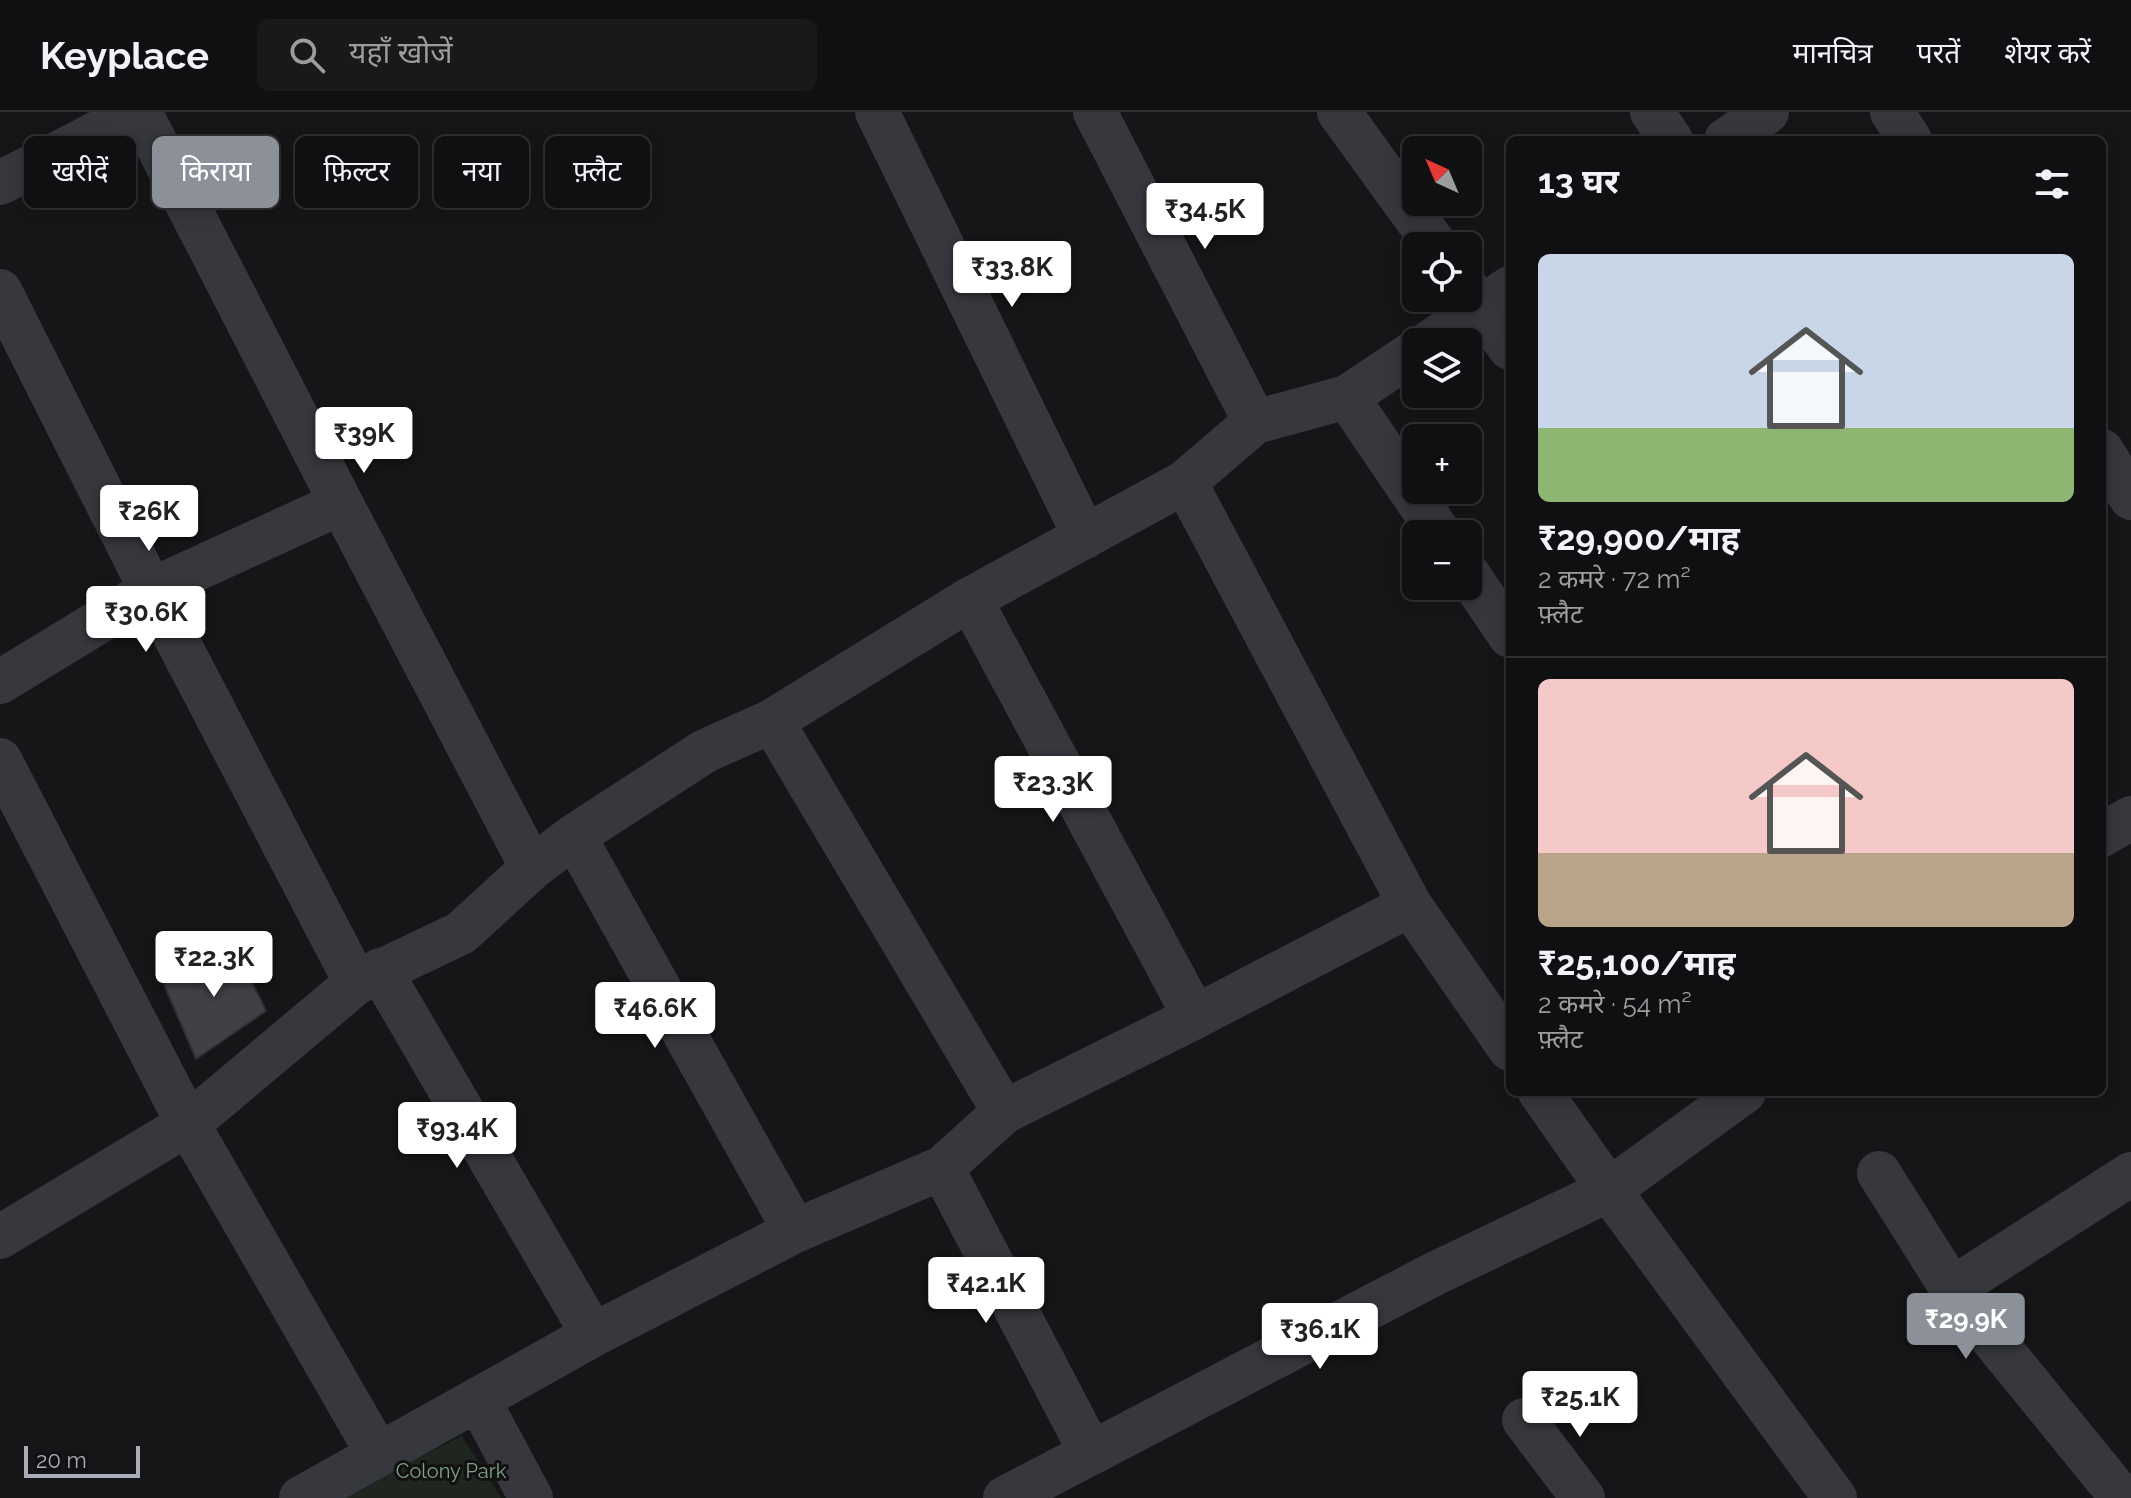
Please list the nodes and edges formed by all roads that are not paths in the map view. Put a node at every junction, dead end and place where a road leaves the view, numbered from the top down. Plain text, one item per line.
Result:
1 (139, 112) edge
2 (877, 112) edge
3 (1095, 112) edge
4 (1339, 112) edge
5 (1652, 112) edge
6 (1767, 112) edge
7 (1892, 112) edge
8 (1668, 136) edge
9 (1732, 136) edge
10 (1907, 136) edge
11 (0, 183) edge
12 (1426, 232) edge
13 (0, 291) edge
14 (1486, 295) edge
15 (1447, 328) edge
16 (1506, 339) edge
17 (1402, 360) edge
18 (1347, 397) junction
19 (1255, 422) junction
20 (2106, 457) edge
21 (1185, 482) junction
22 (2131, 498) edge
23 (341, 503) junction
24 (1430, 520) edge
25 (1085, 537) junction
26 (151, 590) junction
27 (1482, 595) edge
28 (970, 599) junction
29 (1506, 630) edge
30 (0, 682) edge
31 (772, 721) junction
32 (0, 760) edge
33 (2131, 818) edge
34 (2106, 833) edge
35 (574, 836) junction
36 (532, 868) junction
37 (1410, 905) junction
38 (368, 977) junction
39 (1195, 1017) junction
40 (1506, 1043) edge
41 (1543, 1096) edge
42 (1738, 1096) edge
43 (1004, 1112) junction
44 (188, 1124) junction
45 (942, 1168) junction
46 (1879, 1173) dead end
47 (2131, 1174) edge
48 (1609, 1190) junction
49 (5, 1223) edge
50 (795, 1231) junction
51 (1952, 1289) junction
52 (593, 1335) junction
53 (478, 1399) junction
54 (1524, 1420) dead end
55 (1090, 1451) junction
56 (378, 1454) junction
57 (2131, 1494) edge
58 (301, 1498) edge
59 (531, 1498) edge
60 (1005, 1498) edge
61 (1583, 1498) edge
62 (1835, 1498) edge
63 (2124, 1498) edge

1 - 11 street
1 - 23 street
2 - 25 street
3 - 19 street
4 - 12 street
5 - 8 street
6 - 9 street
7 - 10 street
13 - 26 street
14 - 15 street
14 - 16 street
17 - 18 street
18 - 19 street
18 - 24 street
19 - 21 street
20 - 22 street
21 - 25 street
21 - 37 street
23 - 26 street
23 - 36 street
25 - 28 street
26 - 30 street
26 - 38 street
27 - 29 street
28 - 31 street
28 - 39 street
31 - 35 street
31 - 43 street
32 - 44 street
33 - 34 street
35 - 36 street
35 - 50 street
36 - 38 street
37 - 39 street
37 - 40 street
38 - 44 street
38 - 52 street
39 - 43 street
41 - 48 street
42 - 48 street
43 - 45 street
44 - 49 street
44 - 56 street
45 - 50 street
45 - 55 street
46 - 51 street
47 - 51 street
48 - 55 street
48 - 62 street
50 - 52 street
51 - 63 street
52 - 53 street
53 - 56 street
53 - 59 street
54 - 61 street
55 - 60 street
56 - 58 street
57 - 63 street

